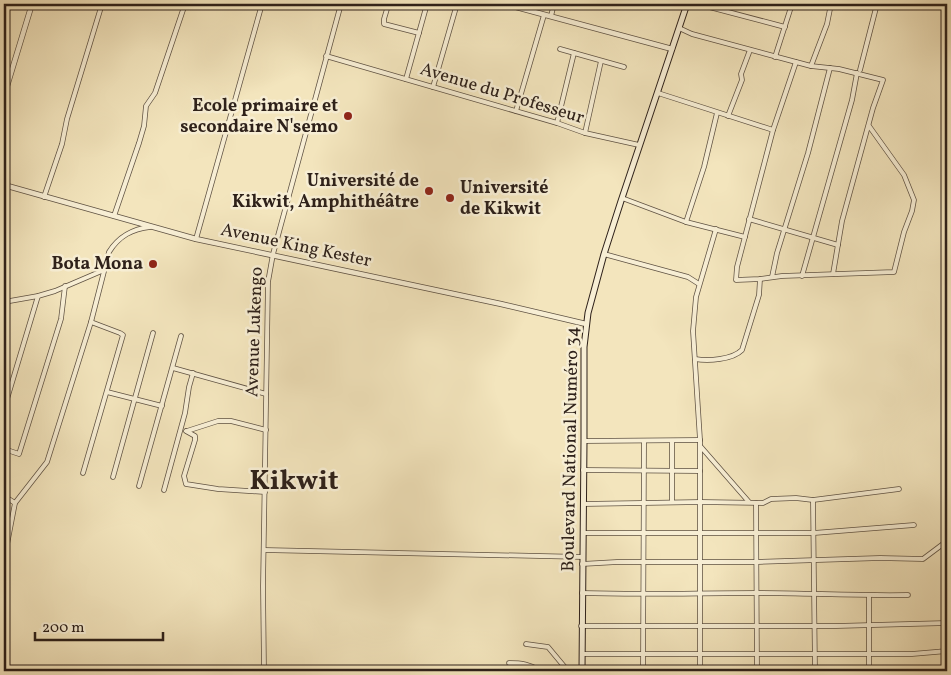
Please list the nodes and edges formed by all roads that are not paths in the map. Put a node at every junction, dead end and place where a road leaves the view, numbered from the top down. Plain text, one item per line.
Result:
1 (32, 4) edge
2 (102, 4) edge
3 (185, 4) edge
4 (262, 4) edge
5 (340, 4) edge
6 (427, 4) edge
7 (457, 4) edge
8 (505, 4) edge
9 (554, 4) edge
10 (687, 4) edge
11 (698, 4) edge
12 (792, 4) edge
13 (831, 4) edge
14 (877, 4) edge
15 (520, 6) edge
16 (386, 9) dead end
17 (544, 15) junction
18 (550, 16) junction
19 (785, 27) junction
20 (679, 28) junction
21 (419, 33) junction
22 (560, 49) dead end
23 (672, 49) junction
24 (750, 50) junction
25 (574, 53) junction
26 (326, 56) junction
27 (775, 57) junction
28 (601, 61) junction
29 (796, 62) junction
30 (811, 66) junction
31 (624, 67) dead end
32 (830, 68) junction
33 (858, 71) junction
34 (406, 79) junction
35 (433, 87) junction
36 (658, 93) junction
37 (4, 96) edge
38 (516, 111) junction
39 (717, 113) junction
40 (728, 116) junction
41 (557, 123) junction
42 (869, 126) junction
43 (773, 130) junction
44 (585, 133) junction
45 (640, 145) junction
46 (4, 185) edge
47 (44, 197) junction
48 (622, 198) junction
49 (114, 216) junction
50 (749, 219) junction
51 (686, 222) junction
52 (153, 227) junction
53 (716, 229) junction
54 (784, 230) junction
55 (745, 238) junction
56 (812, 238) junction
57 (196, 239) junction
58 (838, 245) junction
59 (273, 254) junction
60 (604, 254) junction
61 (104, 270) junction
62 (833, 274) junction
63 (802, 276) junction
64 (772, 277) junction
65 (760, 279) junction
66 (699, 284) junction
67 (65, 286) junction
68 (38, 296) junction
69 (4, 302) edge
70 (91, 322) junction
71 (586, 324) junction
72 (153, 333) dead end
73 (181, 336) dead end
74 (695, 359) junction
75 (173, 368) junction
76 (193, 373) junction
77 (107, 392) junction
78 (266, 394) junction
79 (135, 399) junction
80 (162, 406) junction
81 (4, 409) edge
82 (266, 430) junction
83 (186, 431) junction
84 (180, 433) junction
85 (700, 440) junction
86 (584, 441) junction
87 (644, 441) junction
88 (672, 441) junction
89 (700, 446) junction
90 (4, 449) edge
91 (583, 470) junction
92 (642, 470) junction
93 (672, 470) junction
94 (700, 471) junction
95 (84, 473) dead end
96 (113, 477) dead end
97 (139, 486) dead end
98 (898, 489) dead end
99 (164, 490) dead end
100 (265, 492) junction
101 (4, 496) edge
102 (813, 500) junction
103 (672, 502) junction
104 (701, 502) junction
105 (749, 502) junction
106 (15, 503) junction
107 (642, 503) junction
108 (756, 503) junction
109 (583, 504) junction
110 (914, 525) dead end
111 (583, 533) junction
112 (643, 533) junction
113 (814, 533) junction
114 (701, 534) junction
115 (757, 534) junction
116 (947, 541) edge
117 (264, 550) junction
118 (582, 557) junction
119 (4, 560) edge
120 (814, 561) junction
121 (643, 562) junction
122 (699, 562) junction
123 (758, 562) junction
124 (582, 564) junction
125 (582, 593) junction
126 (757, 593) junction
127 (700, 594) junction
128 (814, 594) junction
129 (643, 595) junction
130 (908, 595) dead end
131 (869, 596) junction
132 (947, 624) edge
133 (581, 626) junction
134 (643, 626) junction
135 (700, 626) junction
136 (758, 626) junction
137 (815, 626) junction
138 (868, 626) junction
139 (526, 644) dead end
140 (947, 651) edge
141 (582, 654) junction
142 (643, 654) junction
143 (700, 654) junction
144 (869, 654) junction
145 (757, 655) junction
146 (815, 655) junction
147 (509, 663) dead end
148 (264, 671) edge
149 (541, 671) edge
150 (568, 671) edge
151 (582, 671) edge
152 (643, 671) edge
153 (700, 671) edge
154 (757, 671) edge
155 (815, 671) edge
156 (870, 671) edge

1 - 37 street
2 - 47 street
3 - 49 street
4 - 57 street
5 - 26 street, Avenue Lukengo
6 - 21 street
7 - 35 street
8 - 15 street
9 - 18 street
10 - 20 main road, Boulevard National Numéro 34
11 - 19 street
12 - 19 street
13 - 30 street
14 - 33 street
15 - 17 street
16 - 21 street
17 - 18 street
17 - 38 street
18 - 23 street
19 - 27 street
20 - 23 main road, Boulevard National Numéro 34
20 - 24 street
21 - 34 street
22 - 25 street
23 - 36 main road, Boulevard National Numéro 34
24 - 27 street
24 - 40 street
25 - 28 street
25 - 41 street
26 - 34 street, Avenue du Professeur
26 - 59 street, Avenue Lukengo
27 - 29 street
28 - 31 street
28 - 44 street
29 - 30 street
29 - 43 street
30 - 32 street
32 - 33 street
32 - 54 street
33 - 42 street
33 - 56 street
34 - 35 street, Avenue du Professeur
35 - 38 street, Avenue du Professeur
36 - 39 street
36 - 45 main road, Boulevard National Numéro 34
38 - 41 street, Avenue du Professeur
39 - 40 street
39 - 51 street
40 - 43 street
41 - 44 street, Avenue du Professeur
42 - 58 street
42 - 62 street
43 - 50 street
44 - 45 street, Avenue du Professeur
45 - 48 main road, Boulevard National Numéro 34
46 - 47 street, Avenue King Kester
47 - 49 street, Avenue King Kester
48 - 51 street
48 - 60 main road, Boulevard National Numéro 34
49 - 52 street, Avenue King Kester
50 - 54 street
50 - 55 street
51 - 53 street
52 - 57 street, Avenue King Kester
52 - 61 street
53 - 55 street
53 - 66 street
54 - 56 street
54 - 64 street
55 - 65 street
56 - 58 street
56 - 63 street
57 - 59 street, Avenue King Kester
58 - 62 street
59 - 71 street, Avenue King Kester
59 - 78 street, Avenue Lukengo
60 - 66 street
60 - 71 main road, Boulevard National Numéro 34
61 - 67 street
61 - 70 street
62 - 63 street
63 - 64 street
64 - 65 street
65 - 74 street
66 - 74 street
67 - 68 street
67 - 90 street
68 - 69 street
68 - 81 street
70 - 77 street
70 - 106 street
71 - 86 main road, Boulevard National Numéro 34
72 - 79 street
73 - 75 street
74 - 85 street
75 - 76 street
75 - 80 street
76 - 78 street
76 - 84 street
77 - 79 street
77 - 95 street
78 - 82 street, Avenue Lukengo
79 - 80 street
79 - 96 street
80 - 97 street
82 - 83 street
82 - 100 street, Avenue Lukengo
83 - 84 street
83 - 100 street
84 - 99 street
85 - 88 street
85 - 89 street
86 - 87 street
86 - 91 main road, Boulevard National Numéro 34
87 - 88 street
87 - 92 street
88 - 93 street
89 - 94 street
89 - 105 street
91 - 92 street
91 - 109 main road, Boulevard National Numéro 34
92 - 93 street
92 - 107 street
93 - 94 street
93 - 103 street
94 - 104 street
98 - 102 street
100 - 117 street, Avenue Lukengo
101 - 106 street
102 - 108 street
102 - 113 street
103 - 104 street
103 - 107 street
104 - 105 street
104 - 114 street
105 - 108 street
106 - 119 street
107 - 109 street
107 - 112 street
108 - 115 street
109 - 111 main road, Boulevard National Numéro 34
110 - 113 street
111 - 112 street
111 - 118 main road, Boulevard National Numéro 34
112 - 114 street
112 - 121 street
113 - 115 street
113 - 120 street
114 - 115 street
114 - 122 street
115 - 123 street
116 - 120 street
117 - 118 street
117 - 148 street, Avenue Lukengo
118 - 124 main road, Boulevard National Numéro 34
120 - 123 street
120 - 128 street
121 - 122 street
121 - 124 street
121 - 129 street
122 - 123 street
122 - 127 street
123 - 126 street
124 - 125 main road, Boulevard National Numéro 34
125 - 129 street
125 - 133 main road, Boulevard National Numéro 34
126 - 127 street
126 - 128 street
126 - 136 street
127 - 129 street
127 - 135 street
128 - 131 street
128 - 137 street
129 - 134 street
130 - 131 street
131 - 138 street
132 - 138 street
133 - 134 street
133 - 141 main road, Boulevard National Numéro 34
134 - 135 street
134 - 142 street
135 - 136 street
135 - 143 street
136 - 137 street
136 - 145 street
137 - 138 street
137 - 146 street
138 - 144 street
139 - 150 street
140 - 144 street
141 - 142 street
141 - 151 main road, Boulevard National Numéro 34
142 - 143 street
142 - 152 street
143 - 145 street
143 - 153 street
144 - 146 street
144 - 156 street
145 - 146 street
145 - 154 street
146 - 155 street
147 - 149 street

